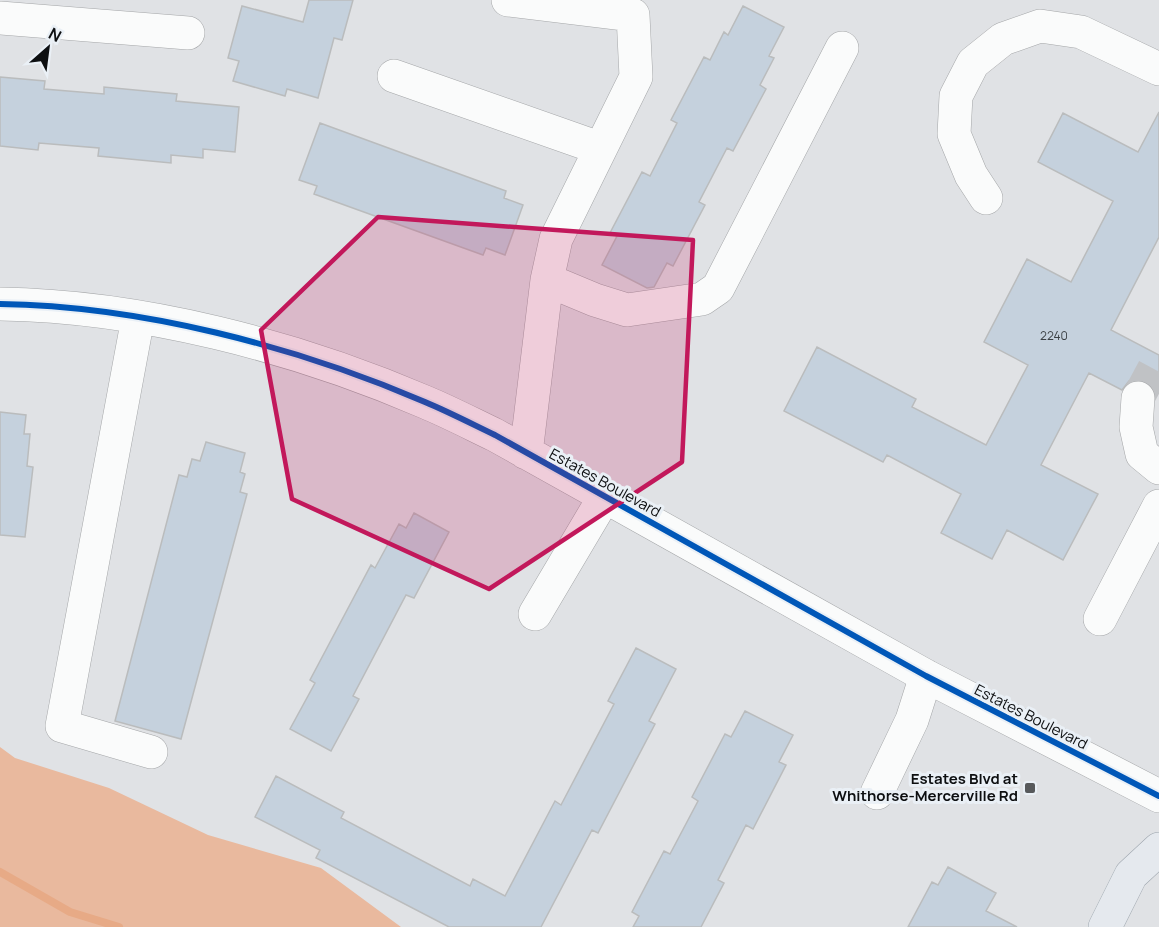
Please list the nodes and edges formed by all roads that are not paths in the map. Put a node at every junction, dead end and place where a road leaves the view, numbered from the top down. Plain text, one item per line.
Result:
1 (508, 0) edge
2 (0, 18) edge
3 (188, 33) dead end
4 (842, 48) dead end
5 (1159, 69) edge
6 (394, 76) dead end
7 (599, 148) junction
8 (986, 198) dead end
9 (547, 280) junction
10 (0, 304) edge
11 (138, 318) junction
12 (1138, 398) tunnel mouth
13 (526, 453) junction
14 (1159, 468) edge
15 (605, 496) junction
16 (1159, 506) edge
17 (535, 614) dead end
18 (1100, 619) dead end
19 (926, 676) junction
20 (151, 752) dead end
21 (877, 793) dead end
22 (1159, 796) edge
23 (1159, 849) edge
24 (1105, 927) edge

1 - 7 street
2 - 3 street
4 - 9 street
5 - 8 street
6 - 7 street
7 - 9 street
9 - 13 street
10 - 11 street, Estates Boulevard
11 - 13 street, Estates Boulevard
11 - 20 street
12 - 14 street
13 - 15 street, Estates Boulevard
15 - 17 street
15 - 19 street, Estates Boulevard
16 - 18 street
19 - 21 street
19 - 22 street, Estates Boulevard
23 - 24 main road

